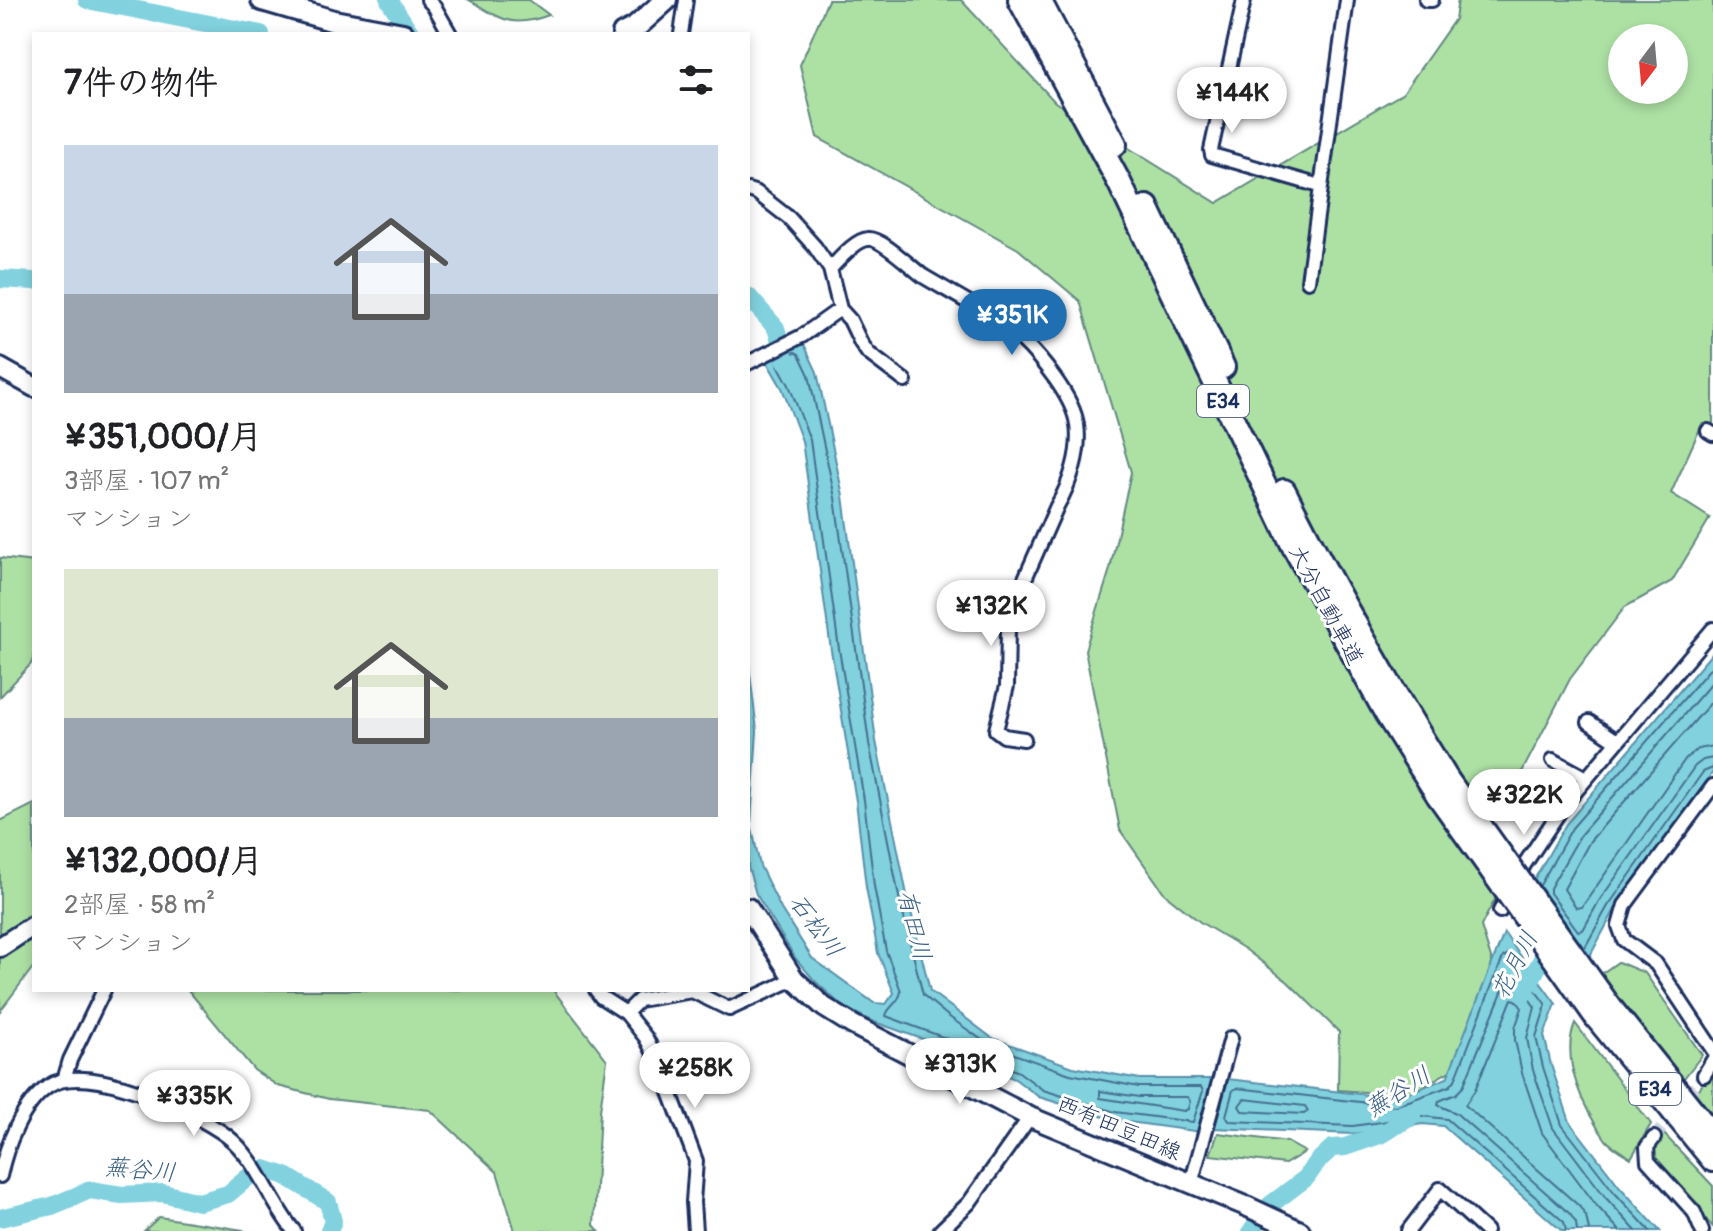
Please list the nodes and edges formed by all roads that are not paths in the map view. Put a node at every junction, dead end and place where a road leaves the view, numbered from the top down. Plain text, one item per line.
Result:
1 (428, 0) edge
2 (666, 0) edge
3 (686, 0) edge
4 (1020, 0) edge
5 (1039, 0) edge
6 (1244, 0) edge
7 (1347, 0) edge
8 (270, 3) edge
9 (392, 32) edge
10 (449, 32) edge
11 (627, 32) edge
12 (681, 32) edge
13 (1320, 186) junction
14 (750, 191) edge
15 (830, 269) junction
16 (1308, 281) dead end
17 (840, 309) junction
18 (750, 362) edge
19 (0, 368) edge
20 (905, 381) dead end
21 (32, 386) edge
22 (1713, 629) edge
23 (1589, 722) dead end
24 (1024, 739) dead end
25 (1617, 741) junction
26 (1553, 760) dead end
27 (1586, 778) junction
28 (1713, 786) edge
29 (1443, 788) junction
30 (1496, 834) dead end
31 (1524, 865) junction
32 (750, 911) edge
33 (1500, 911) dead end
34 (32, 926) edge
35 (0, 947) edge
36 (794, 979) junction
37 (103, 992) edge
38 (597, 992) edge
39 (686, 992) edge
40 (694, 992) edge
41 (1603, 1012) junction
42 (626, 1013) junction
43 (1231, 1038) dead end
44 (1713, 1050) edge
45 (1713, 1060) edge
46 (1704, 1075) tunnel mouth
47 (64, 1080) junction
48 (1030, 1117) junction
49 (1713, 1136) edge
50 (1654, 1138) tunnel mouth
51 (1713, 1160) edge
52 (0, 1176) edge
53 (1191, 1184) junction
54 (1294, 1228) edge
55 (294, 1231) edge
56 (695, 1231) edge
57 (940, 1231) edge
58 (1408, 1231) edge
59 (1486, 1231) edge
60 (1702, 1231) edge

1 - 10 street
2 - 11 main road
3 - 12 street
4 - 29 highway, 大分自動車道 / E34
5 - 29 highway, 大分自動車道 / E34
6 - 13 street
7 - 13 street
8 - 9 main road
13 - 16 street
14 - 15 street
15 - 17 street
15 - 24 street
17 - 18 street
17 - 20 street
19 - 21 main road
22 - 25 street
23 - 25 street
25 - 27 street
26 - 27 street
27 - 31 street
28 - 44 street
29 - 41 highway, 大分自動車道 / E34, bridge
30 - 31 street
31 - 33 street
32 - 36 main road, 西有田豆田線
34 - 35 main road
36 - 40 street
36 - 48 main road, 西有田豆田線
37 - 47 street
38 - 42 street
39 - 42 street
41 - 49 highway, 大分自動車道 / E34
41 - 51 highway, 大分自動車道 / E34
42 - 56 street
43 - 53 street
45 - 46 street
47 - 52 street
47 - 55 street
48 - 53 main road, 西有田豆田線
48 - 57 street
50 - 60 street
53 - 54 main road, 西有田豆田線
58 - 59 street

